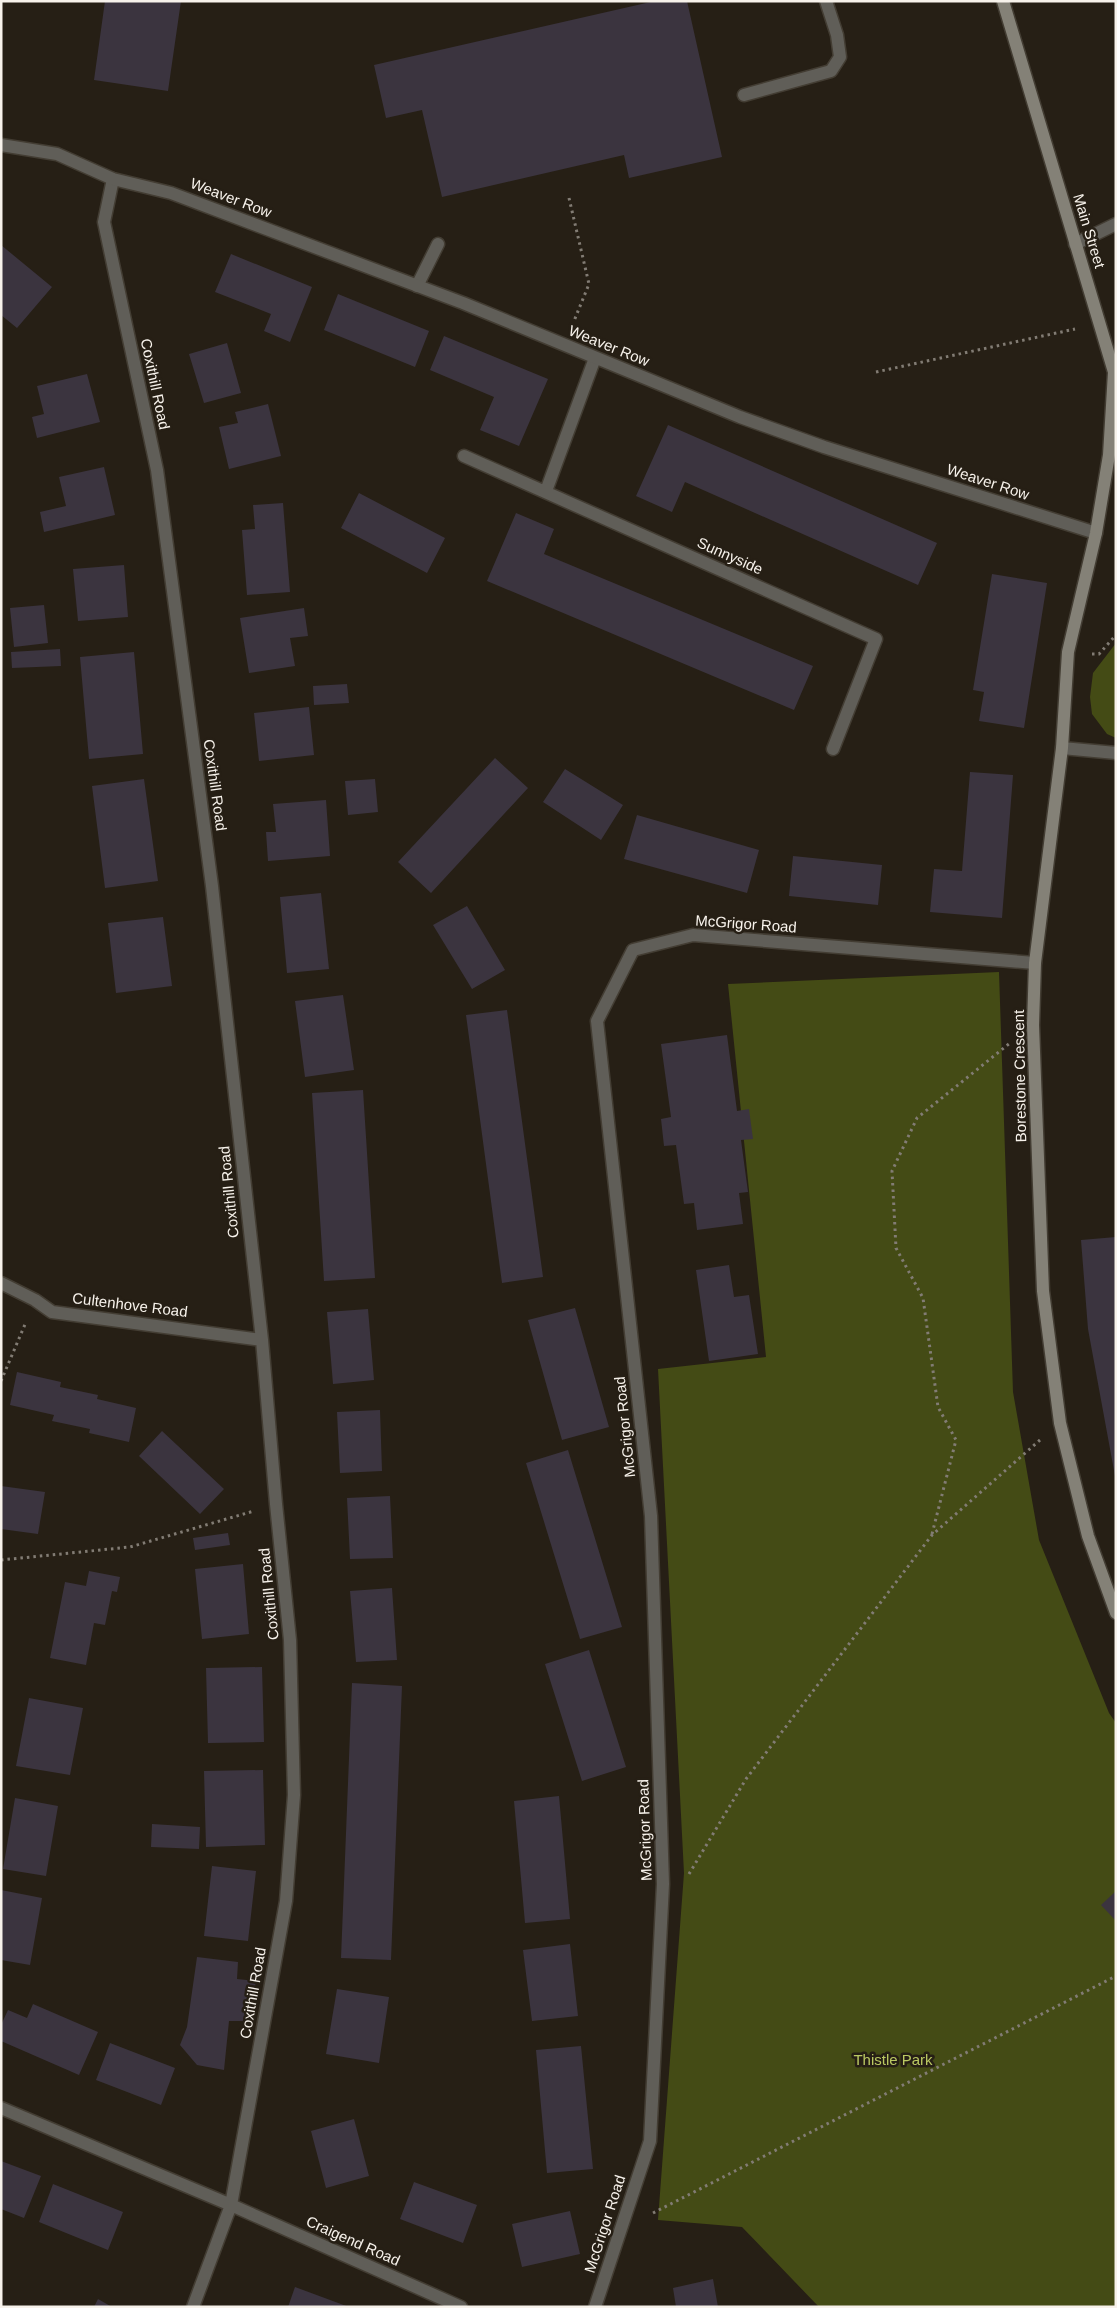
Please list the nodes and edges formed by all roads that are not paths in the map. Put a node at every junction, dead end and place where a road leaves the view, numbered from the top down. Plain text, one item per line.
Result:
1 (826, 1) edge
2 (1003, 1) edge
3 (744, 95) dead end
4 (1, 145) edge
5 (112, 179) junction
6 (1116, 224) edge
7 (438, 244) dead end
8 (1076, 244) junction
9 (417, 286) junction
10 (595, 358) junction
11 (464, 456) dead end
12 (546, 491) junction
13 (1096, 533) junction
14 (1062, 748) junction
15 (832, 749) dead end
16 (1116, 753) edge
17 (1035, 963) junction
18 (1, 1283) edge
19 (262, 1340) junction
20 (1116, 1613) edge
21 (1, 2108) edge
22 (231, 2205) junction
23 (193, 2307) edge
24 (461, 2307) edge
25 (595, 2307) edge

1 - 3 street
2 - 8 main road, Main Street
4 - 5 street, Weaver Row
5 - 9 street, Weaver Row
5 - 19 street, Coxithill Road
6 - 8 street
7 - 9 street
8 - 13 main road, Main Street
9 - 10 street, Weaver Row
10 - 12 street
10 - 13 street, Weaver Row
11 - 12 street, Sunnyside
12 - 15 street, Sunnyside
13 - 14 main road, Borestone Crescent
14 - 16 street
14 - 17 main road, Borestone Crescent
17 - 20 main road, Borestone Crescent
17 - 25 street, McGrigor Road
18 - 19 street, Cultenhove Road
19 - 22 street, Coxithill Road
21 - 22 street, Craigend Road
22 - 23 street, Coxithill Road
22 - 24 street, Craigend Road

